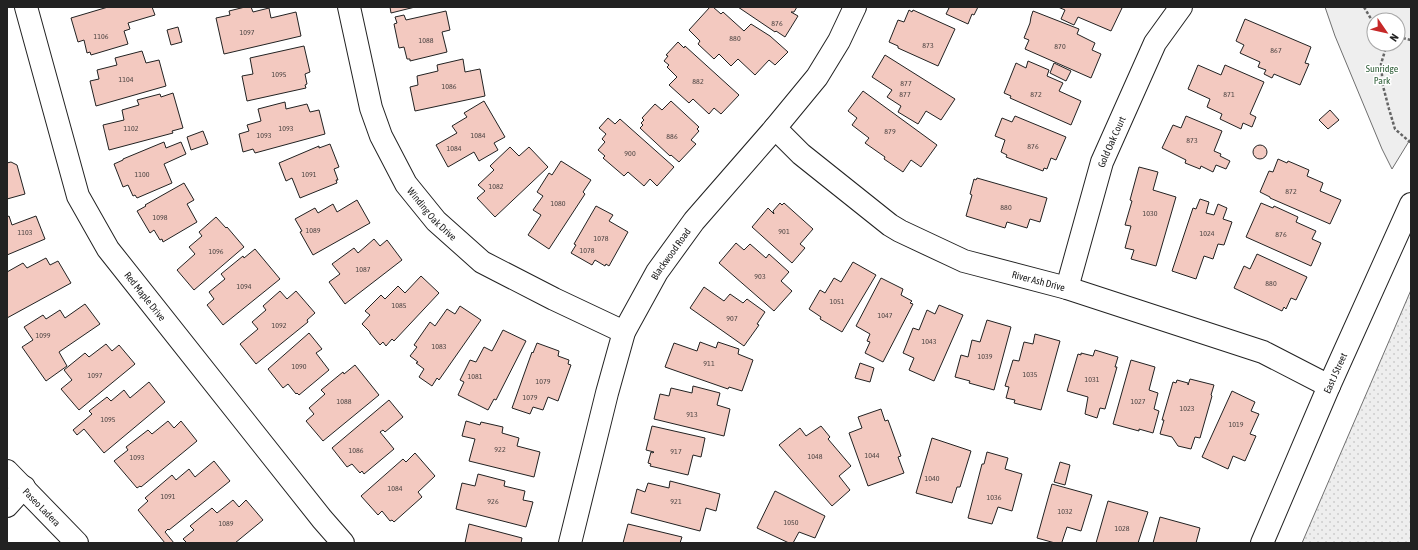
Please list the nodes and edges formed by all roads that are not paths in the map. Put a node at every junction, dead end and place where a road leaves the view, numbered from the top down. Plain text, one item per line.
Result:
1 (26, 7) edge
2 (349, 7) edge
3 (855, 7) edge
4 (1181, 7) edge
5 (775, 128) junction
6 (1411, 204) edge
7 (1067, 288) junction
8 (624, 332) junction
9 (1329, 386) junction
10 (7, 471) edge
11 (24, 488) junction
12 (7, 506) edge
13 (77, 543) edge
14 (344, 543) edge
15 (570, 543) edge
16 (1262, 543) edge

1 - 14 street, Red Maple Drive
2 - 8 street, Winding Oak Drive
3 - 5 street, Blackwood Road
4 - 7 street, Gold Oak Court
5 - 7 street, River Ash Drive
5 - 8 street, Blackwood Road
6 - 9 street, East J Street
7 - 9 street, River Ash Drive
8 - 15 street, Blackwood Road
9 - 16 street, East J Street
10 - 11 street, Paseo Ladera
11 - 12 street
11 - 13 street, Paseo Ladera

